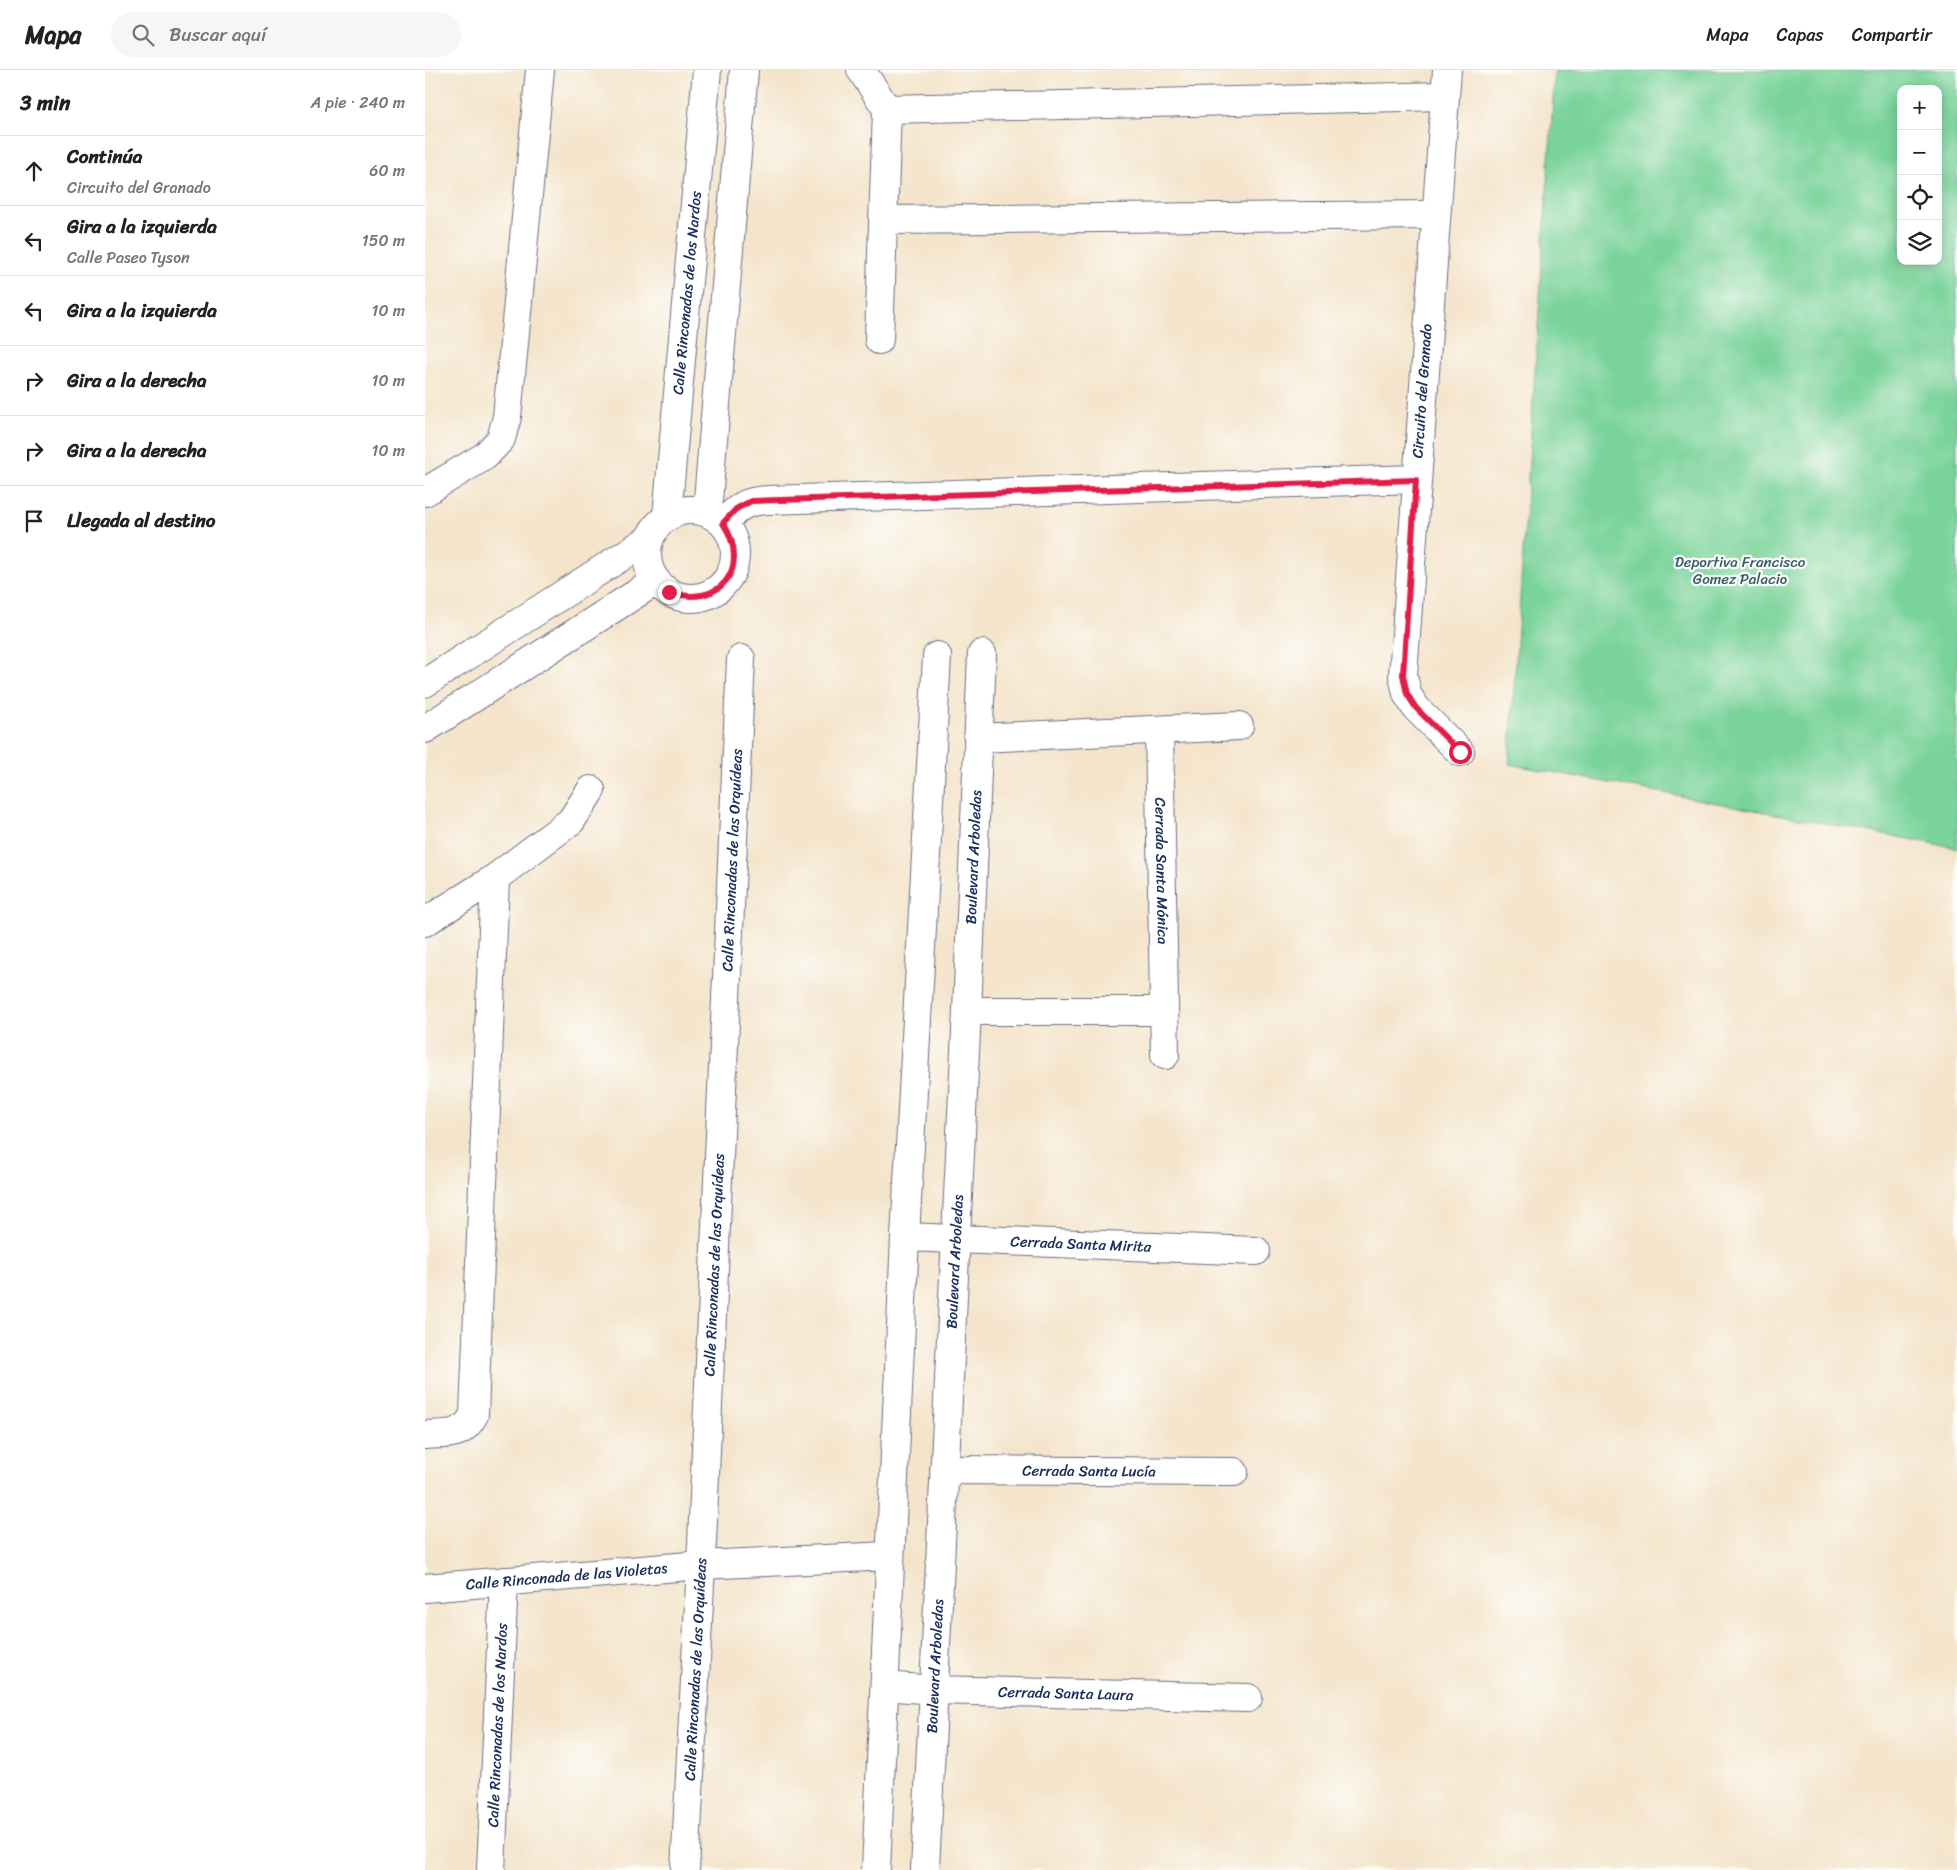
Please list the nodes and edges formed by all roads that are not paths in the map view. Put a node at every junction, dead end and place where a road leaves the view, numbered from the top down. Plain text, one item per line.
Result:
1 (540, 70) edge
2 (707, 70) edge
3 (744, 70) edge
4 (861, 70) edge
5 (1446, 83) edge
6 (887, 109) junction
7 (1436, 216) junction
8 (883, 220) junction
9 (879, 340) dead end
10 (1416, 480) junction
11 (425, 492) edge
12 (667, 516) junction
13 (715, 518) junction
14 (649, 539) junction
15 (655, 581) junction
16 (981, 654) dead end
17 (937, 656) dead end
18 (741, 659) dead end
19 (425, 683) edge
20 (1239, 726) dead end
21 (425, 729) edge
22 (1159, 730) junction
23 (978, 738) junction
24 (1460, 752) dead end
25 (591, 790) dead end
26 (495, 878) junction
27 (425, 922) edge
28 (967, 1011) junction
29 (1164, 1011) junction
30 (1165, 1055) dead end
31 (905, 1238) junction
32 (956, 1239) junction
33 (1256, 1251) dead end
34 (425, 1435) edge
35 (944, 1470) junction
36 (1234, 1472) dead end
37 (889, 1556) junction
38 (701, 1565) junction
39 (504, 1581) junction
40 (425, 1588) edge
41 (885, 1686) junction
42 (933, 1690) junction
43 (1248, 1698) dead end
44 (491, 1870) edge
45 (685, 1870) edge
46 (876, 1870) edge
47 (925, 1870) edge

1 - 11 street
2 - 12 street, Calle Rinconadas de los Nardos
3 - 13 street
4 - 6 street
5 - 6 street
5 - 7 street, Circuito del Granado
6 - 8 street
7 - 8 street
7 - 10 street, Circuito del Granado
8 - 9 street
10 - 13 street
10 - 24 street, Circuito del Granado
12 - 13 street
12 - 14 street
13 - 15 street
14 - 15 street
14 - 19 street
15 - 21 street
16 - 23 street, Boulevard Arboledas
17 - 31 street
18 - 38 street, Calle Rinconadas de las Orquídeas
20 - 22 street
22 - 23 street
22 - 29 street, Cerrada Santa Mónica
23 - 28 street, Boulevard Arboledas
25 - 26 street
26 - 27 street
26 - 34 street
28 - 29 street
28 - 32 street, Boulevard Arboledas
29 - 30 street, Cerrada Santa Mónica
31 - 32 street, Cerrada Santa Mirita
31 - 37 street
32 - 33 street, Cerrada Santa Mirita
32 - 35 street, Boulevard Arboledas
35 - 36 street, Cerrada Santa Lucía
35 - 42 street, Boulevard Arboledas
37 - 38 street, Calle Rinconada de las Violetas
37 - 41 street
38 - 39 street, Calle Rinconada de las Violetas
38 - 45 street, Calle Rinconadas de las Orquídeas
39 - 40 street, Calle Rinconada de las Violetas
39 - 44 street, Calle Rinconadas de los Nardos
41 - 42 street, Cerrada Santa Laura
41 - 46 street
42 - 43 street, Cerrada Santa Laura
42 - 47 street, Boulevard Arboledas

